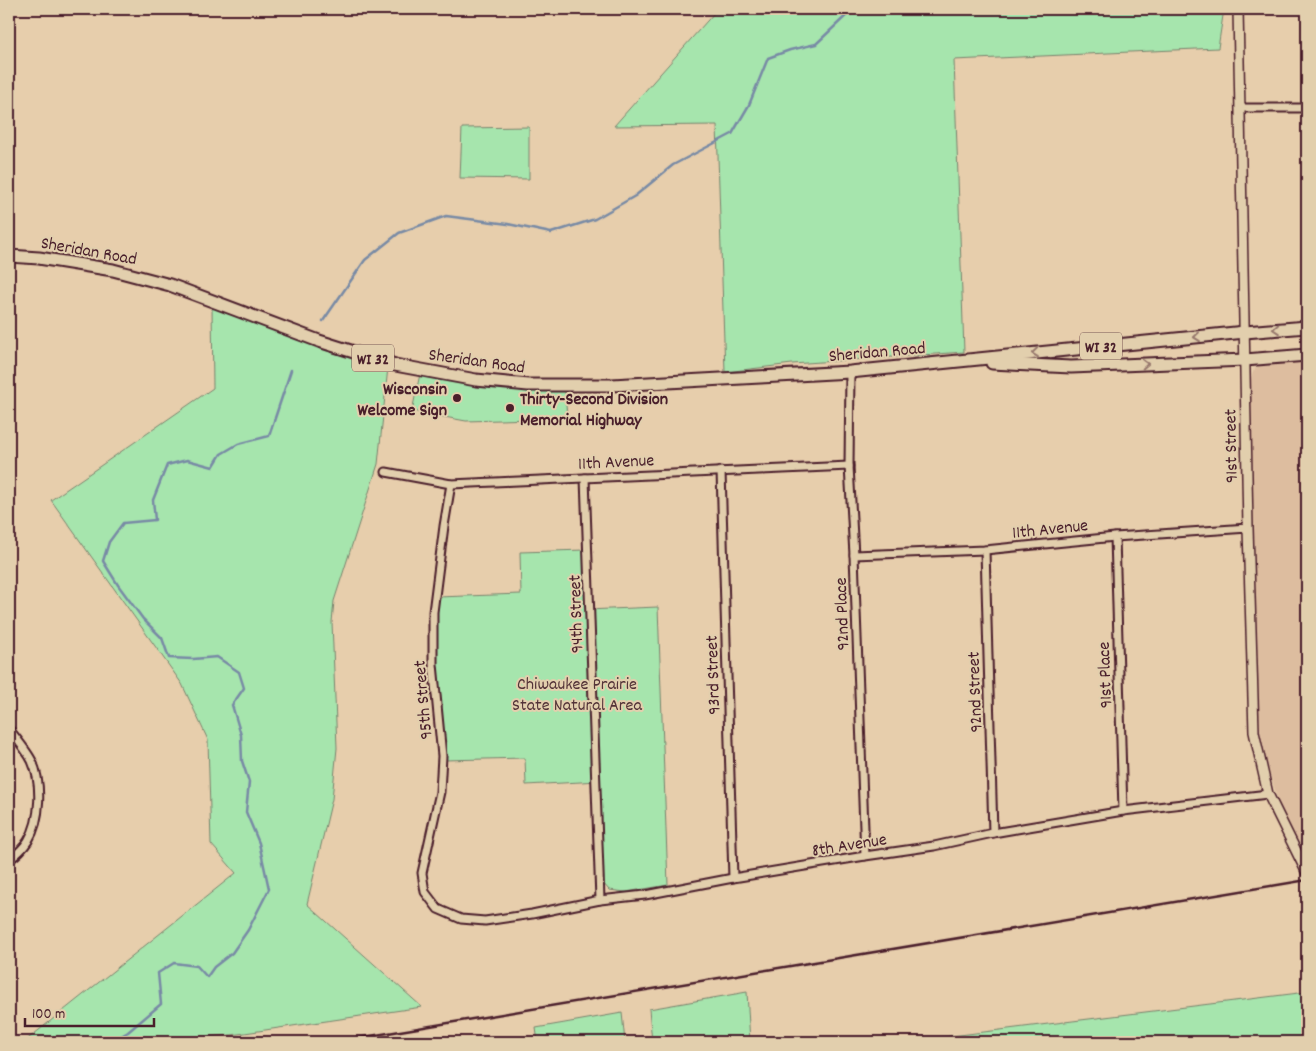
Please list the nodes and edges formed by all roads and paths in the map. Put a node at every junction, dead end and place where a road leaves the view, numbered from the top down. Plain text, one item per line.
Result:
1 (1238, 9) edge
2 (1240, 108) junction
3 (1307, 108) edge
4 (9, 256) edge
5 (1307, 327) edge
6 (1245, 332) junction
7 (1307, 355) edge
8 (1245, 360) junction
9 (956, 361) junction
10 (850, 372) junction
11 (849, 466) junction
12 (721, 471) junction
13 (386, 472) dead end
14 (585, 478) junction
15 (450, 484) junction
16 (1248, 528) junction
17 (1114, 537) junction
18 (985, 550) junction
19 (854, 555) junction
20 (9, 729) edge
21 (1268, 794) junction
22 (1124, 811) junction
23 (993, 833) junction
24 (865, 856) junction
25 (9, 860) edge
26 (1307, 873) edge
27 (733, 878) junction
28 (600, 900) junction
29 (438, 909) joint

1 - 2 street, 91st Street
2 - 3 street
2 - 6 street, 91st Street
4 - 10 main road, Sheridan Road / WI 32
5 -> 6 main road, Sheridan Road / WI 32
6 - 8 street, 91st Street
6 -> 9 main road, Sheridan Road / WI 32
7 - 8 main road, Sheridan Road / WI 32
9 -> 8 main road, Sheridan Road / WI 32
8 - 16 street, 91st Street
9 - 10 main road, Sheridan Road / WI 32
10 - 11 street, 92nd Place
11 - 12 street, 11th Avenue
11 - 19 street, 92nd Place
12 - 14 street, 11th Avenue
12 - 27 street, 93rd Street
13 - 15 street, 11th Avenue
14 - 15 street, 11th Avenue
14 - 28 street, 94th Street
15 - 29 street, 95th Street
16 - 17 street, 11th Avenue
16 - 21 street, 91st Street
17 - 18 street, 11th Avenue
17 - 22 street, 91st Place
18 - 19 street, 11th Avenue
18 - 23 street, 92nd Street
19 - 24 street, 92nd Place
20 - 25 street
21 - 22 street, 8th Avenue
21 - 26 street, 91st Street
22 - 23 street, 8th Avenue
23 - 24 street, 8th Avenue
24 - 27 street, 8th Avenue
27 - 28 street, 8th Avenue
28 - 29 street, 8th Avenue

